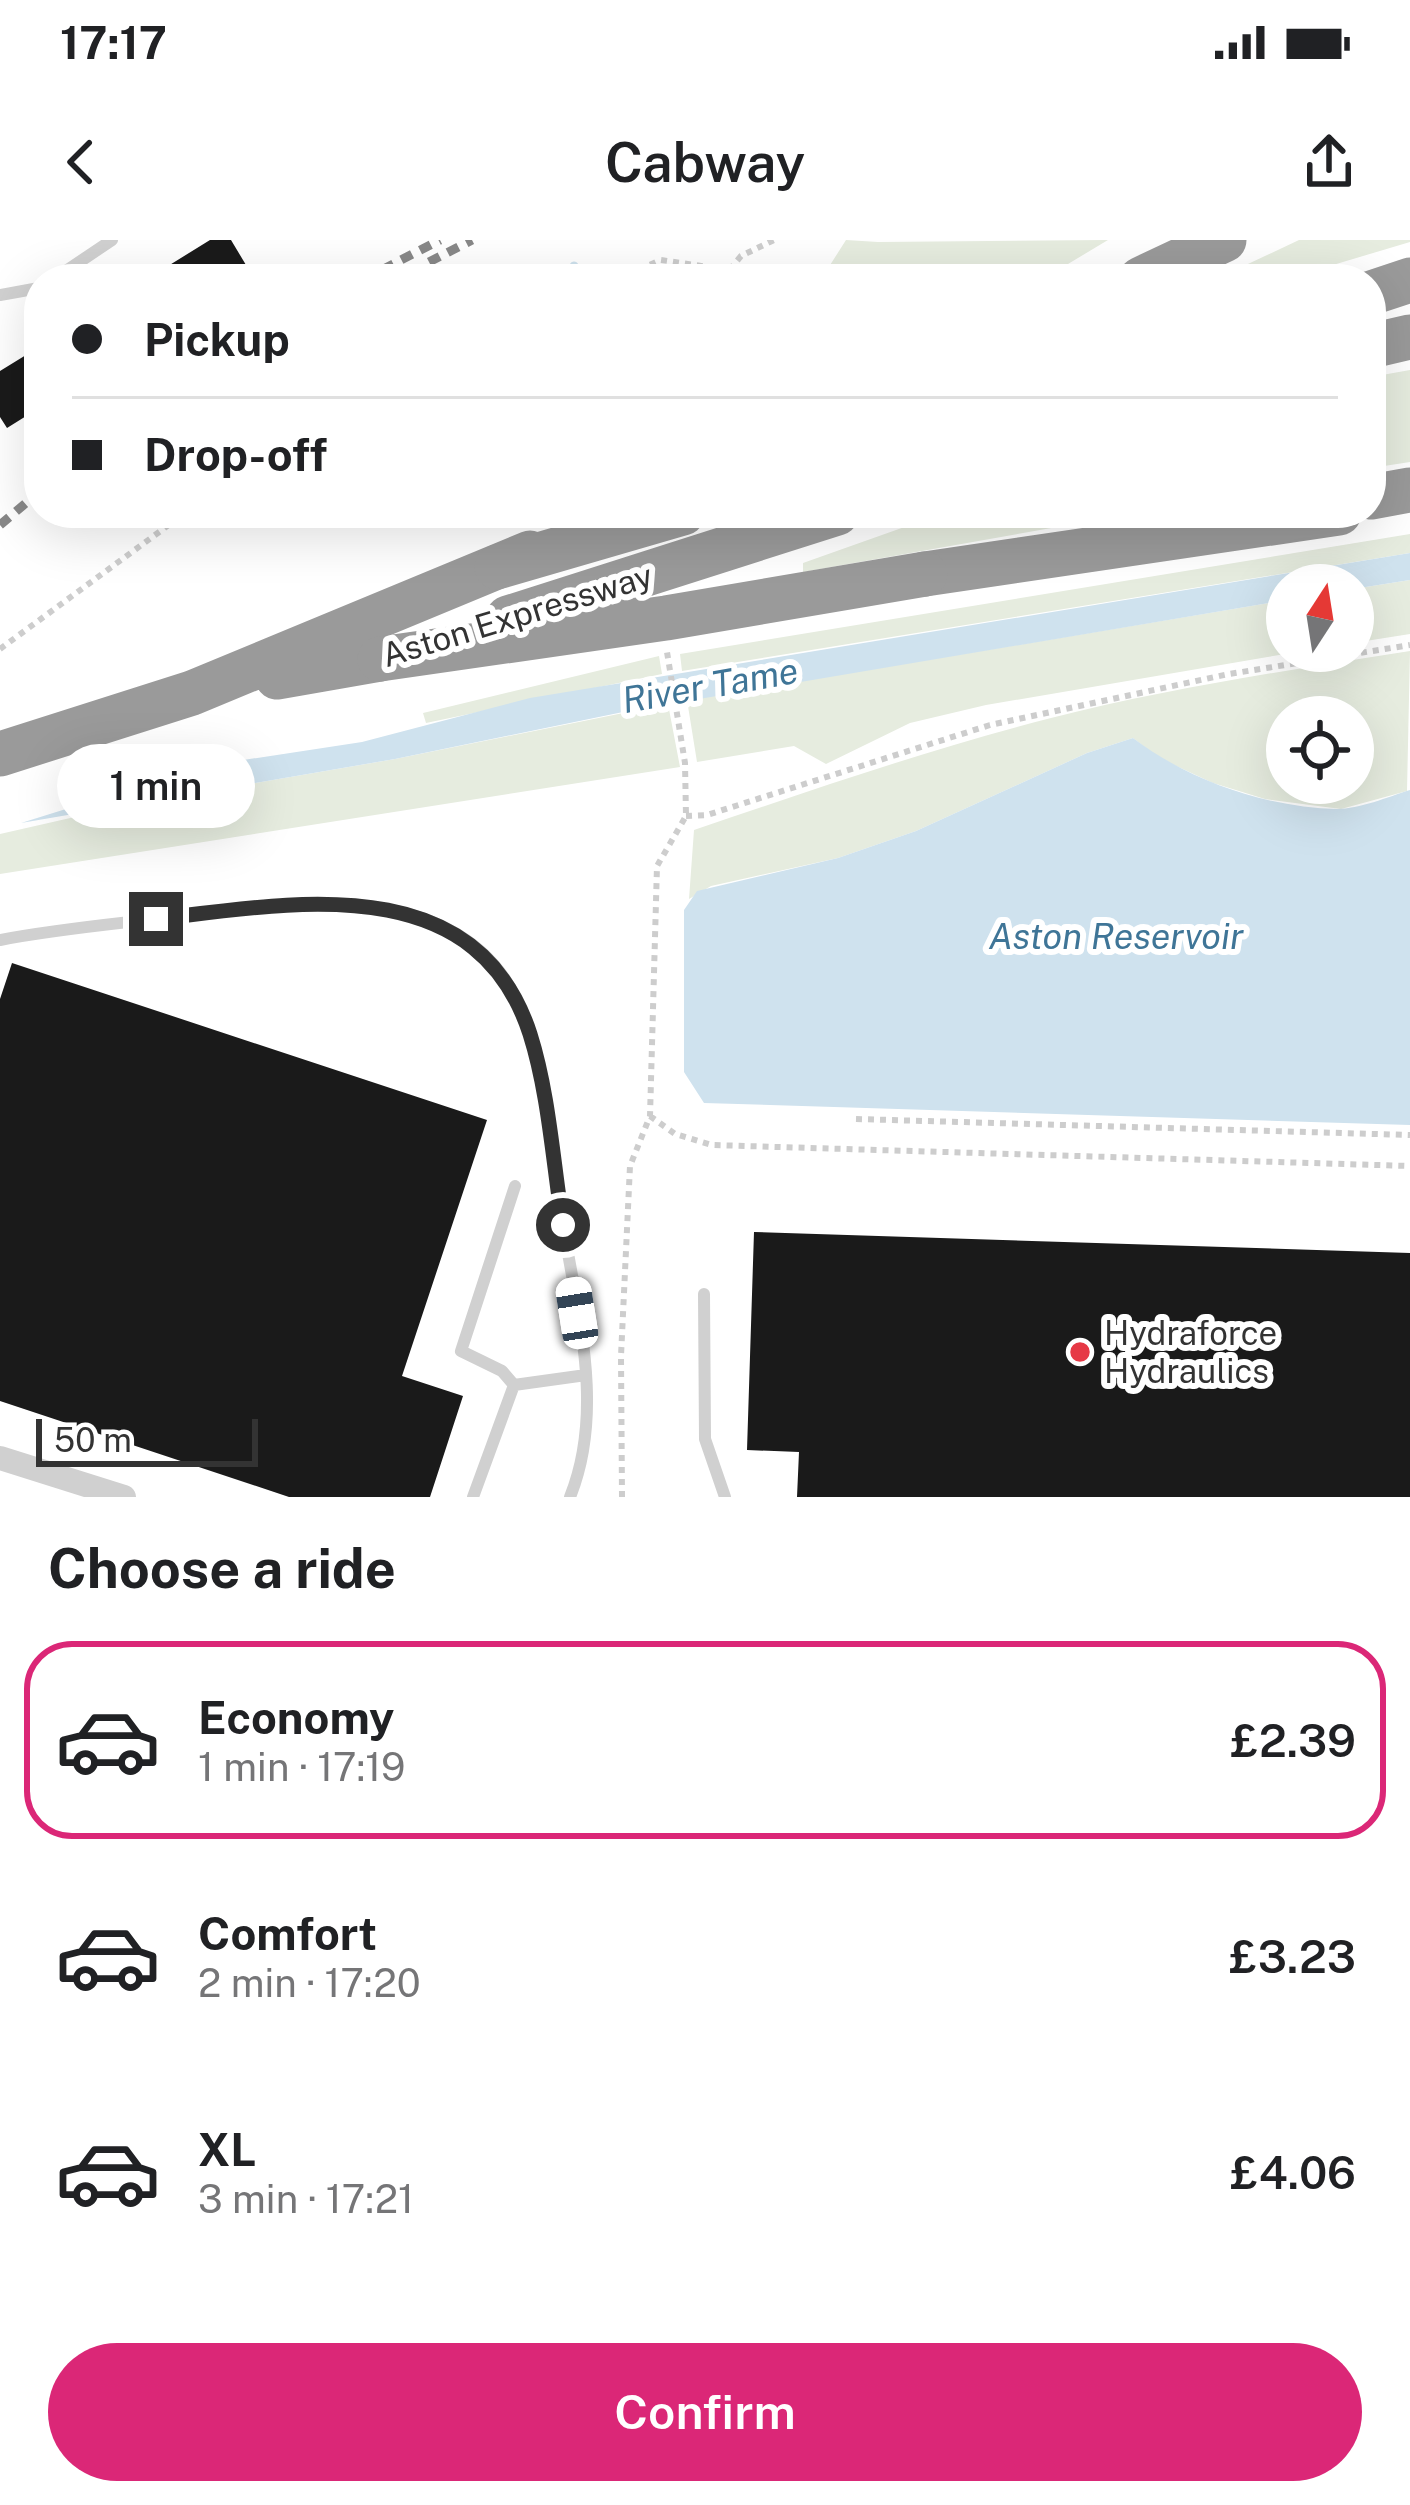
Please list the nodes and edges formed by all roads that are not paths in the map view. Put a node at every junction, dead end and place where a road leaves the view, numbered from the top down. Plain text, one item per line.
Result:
1 (112, 240) edge
2 (1169, 240) edge
3 (1224, 240) edge
4 (76, 264) edge
5 (1133, 264) edge
6 (1173, 264) edge
7 (588, 528) edge
8 (631, 528) edge
9 (790, 528) edge
10 (1204, 528) edge
11 (1226, 528) edge
12 (1144, 539) junction
13 (496, 567) junction
14 (380, 659) junction
15 (192, 693) junction
16 (0, 754) edge
17 (0, 940) edge
18 (515, 1186) dead end
19 (704, 1294) dead end
20 (586, 1375) junction
21 (514, 1384) junction
22 (0, 1458) edge
23 (124, 1497) edge
24 (473, 1497) edge
25 (570, 1497) edge
26 (725, 1497) edge

1 - 4 lane
2 - 5 highway
3 - 6 highway
7 - 13 highway, bridge
8 - 13 highway, Aston Expressway, bridge
9 - 14 highway, Aston Expressway, bridge
10 - 12 highway
11 - 12 highway
12 - 14 highway, bridge
13 - 15 highway, Aston Expressway
14 - 15 highway, Aston Expressway
15 - 16 highway, Aston Expressway
17 - 20 lane
18 - 21 lane
19 - 26 lane
20 - 21 lane
20 - 25 lane
21 - 24 lane
22 - 23 street

